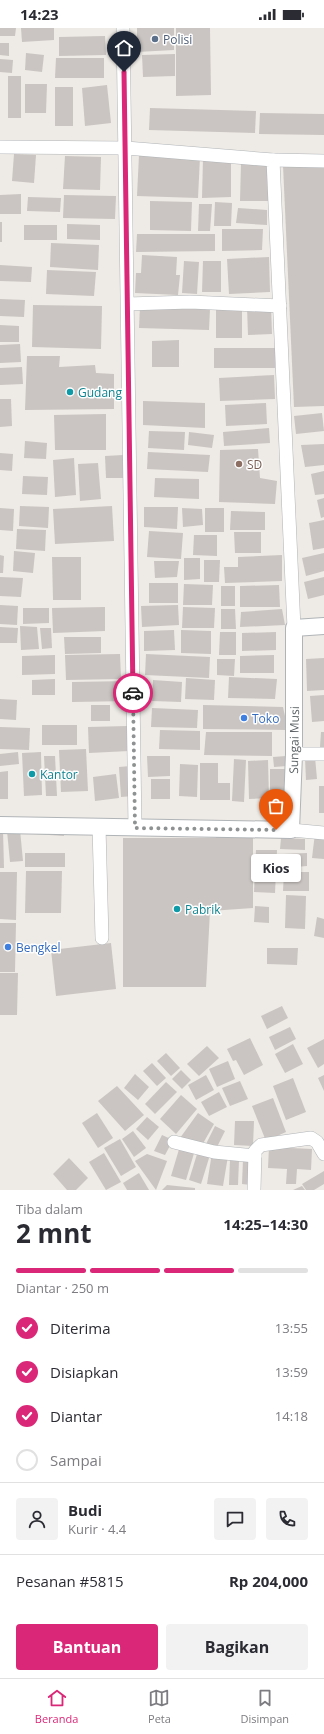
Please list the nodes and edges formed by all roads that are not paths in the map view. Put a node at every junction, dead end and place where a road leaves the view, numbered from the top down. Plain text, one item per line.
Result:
1 (123, 28) edge
2 (0, 147) edge
3 (126, 148) junction
4 (273, 160) junction
5 (324, 161) edge
6 (128, 304) junction
7 (280, 306) junction
8 (324, 626) edge
9 (294, 628) junction
10 (294, 754) junction
11 (324, 754) edge
12 (0, 825) edge
13 (99, 827) junction
14 (135, 828) junction
15 (291, 830) junction
16 (324, 833) edge
17 (102, 938) dead end
18 (174, 1142) dead end
19 (324, 1154) edge
20 (255, 1156) junction
21 (254, 1190) edge

1 - 3 street
2 - 3 street
3 - 4 street
3 - 6 street
4 - 5 street
4 - 7 street
6 - 7 street
6 - 14 street
7 - 9 street
8 - 9 street
9 - 10 street, Sungai Musi
10 - 11 street
10 - 15 street, Sungai Musi
12 - 13 street
13 - 14 street
13 - 17 street
14 - 15 street
15 - 16 street
18 - 20 street
19 - 20 street
20 - 21 street

